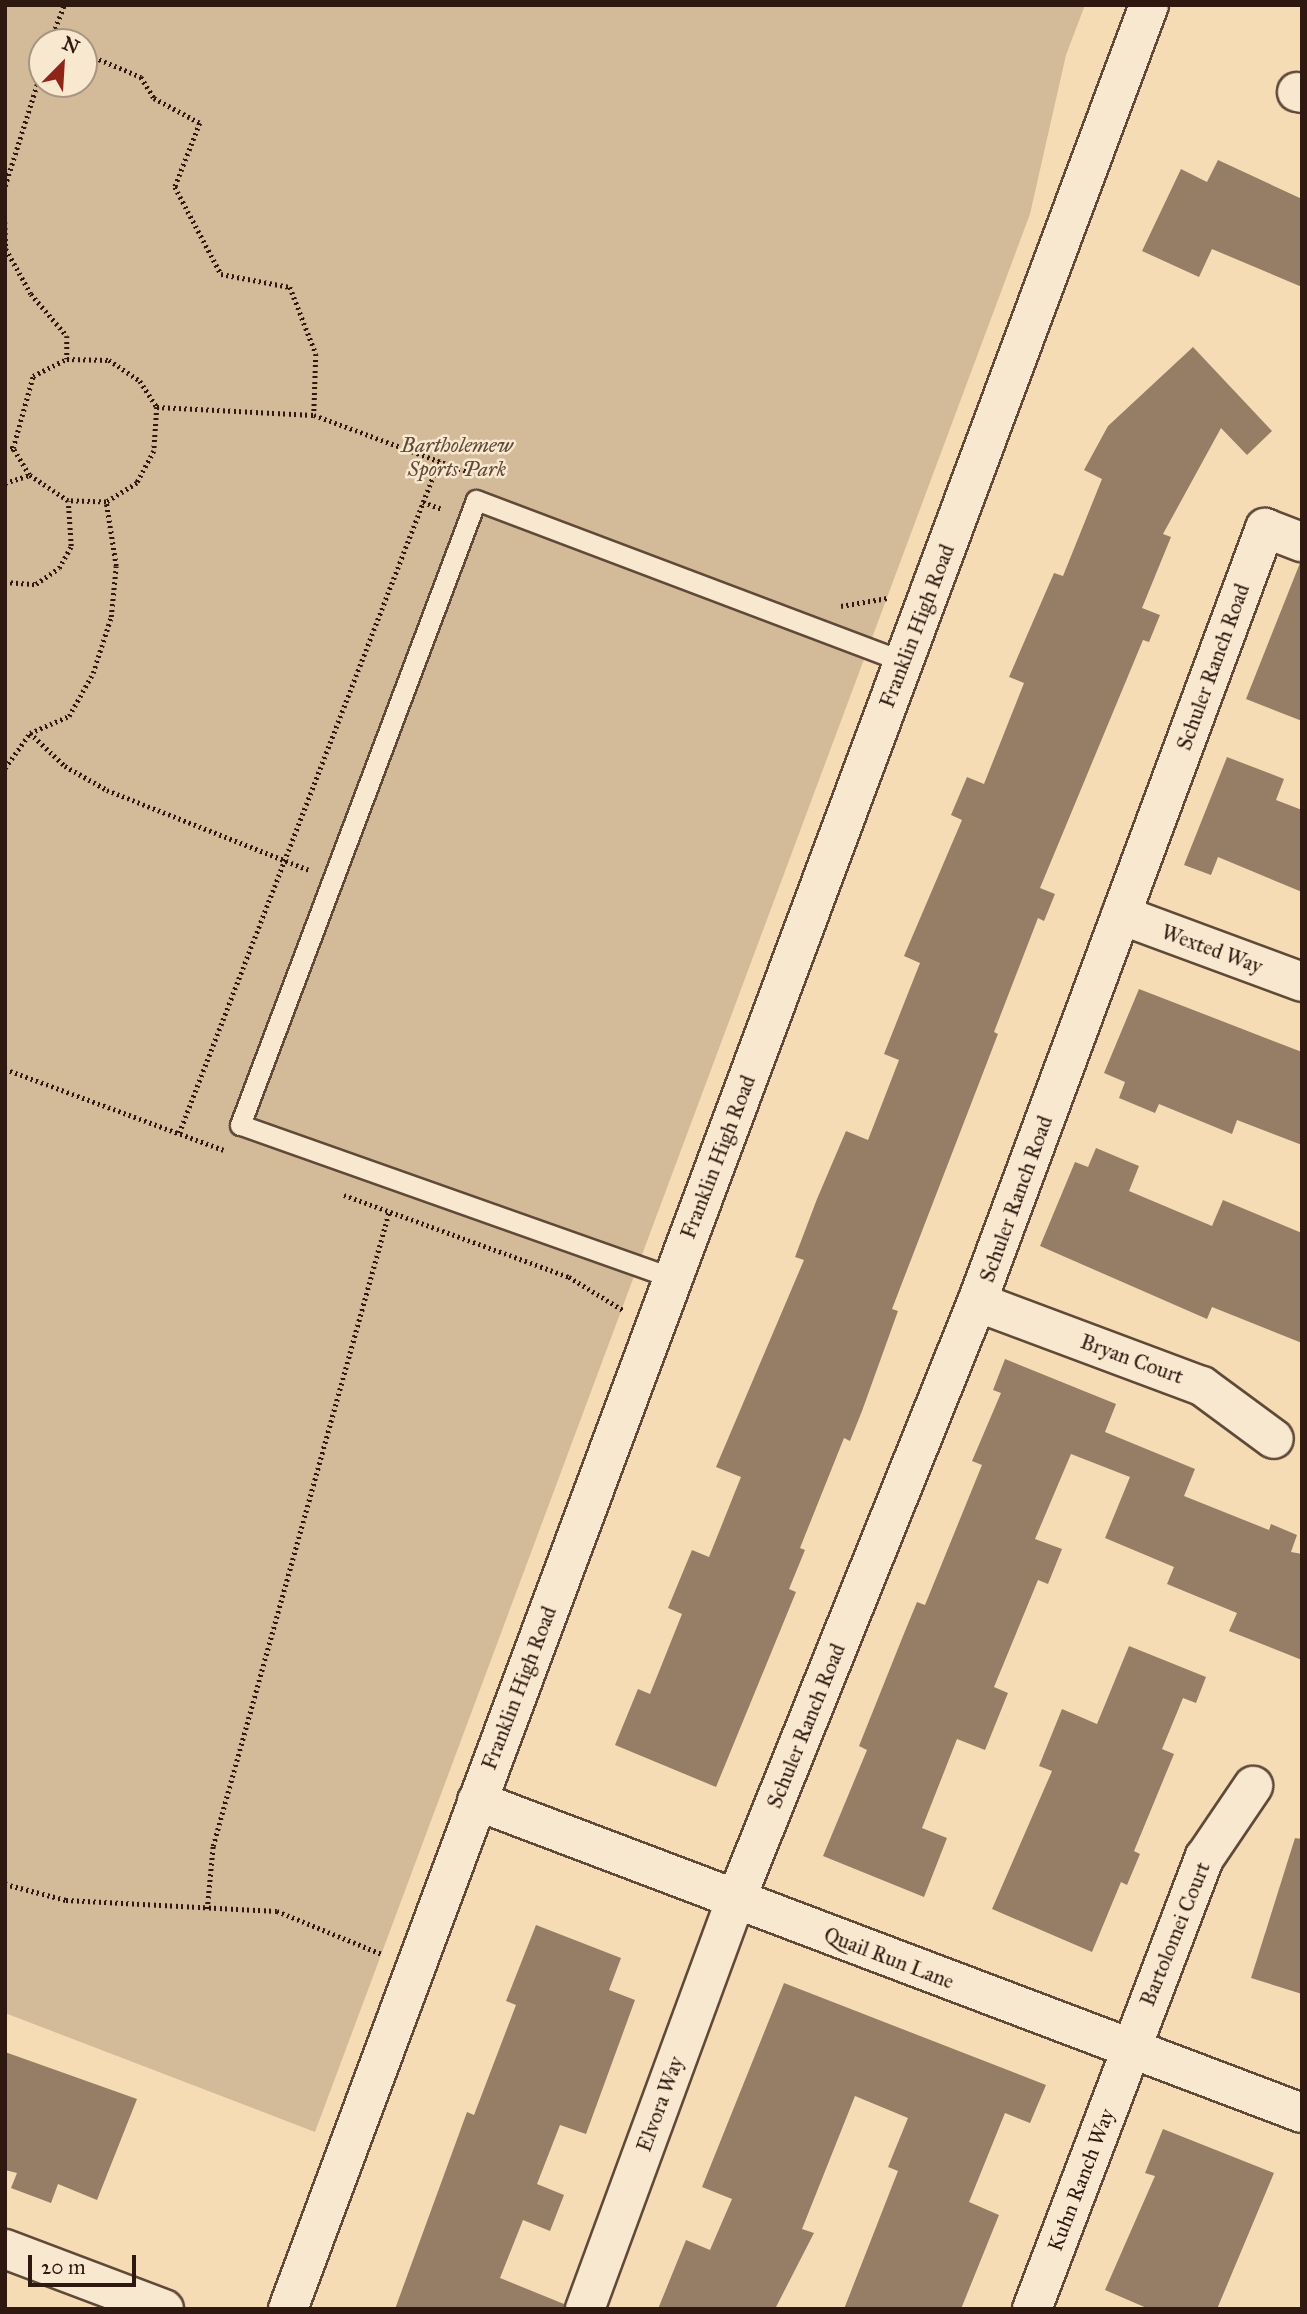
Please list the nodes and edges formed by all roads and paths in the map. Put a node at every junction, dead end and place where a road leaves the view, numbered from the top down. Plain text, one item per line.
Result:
1 (64, 5) edge
2 (1149, 5) edge
3 (56, 28) edge
4 (98, 59) edge
5 (33, 98) edge
6 (5, 186) edge
7 (5, 222) edge
8 (67, 359) junction
9 (314, 415) dead end
10 (13, 448) junction
11 (5, 449) edge
12 (439, 461) dead end
13 (29, 475) junction
14 (5, 483) edge
15 (68, 501) junction
16 (106, 502) junction
17 (1302, 542) edge
18 (5, 582) edge
19 (904, 662) junction
20 (30, 733) junction
21 (5, 768) edge
22 (285, 856) junction
23 (331, 883) junction
24 (1121, 915) junction
25 (1302, 982) edge
26 (5, 1069) edge
27 (179, 1133) junction
28 (228, 1151) dead end
29 (339, 1193) dead end
30 (389, 1212) junction
31 (673, 1278) junction
32 (977, 1302) junction
33 (654, 1328) junction
34 (1274, 1438) dead end
35 (1253, 1786) dead end
36 (477, 1801) junction
37 (5, 1884) edge
38 (736, 1899) junction
39 (207, 1909) junction
40 (415, 1968) junction
41 (1129, 2051) junction
42 (1302, 2113) edge
43 (5, 2249) edge
44 (164, 2309) edge
45 (288, 2309) edge
46 (585, 2309) edge
47 (1032, 2309) edge

1 - 3 path
2 - 19 street, Franklin High Road
4 - 9 path
5 - 6 path
7 - 8 path
8 - 10 path
8 - 16 path
10 - 11 path
10 - 13 path
12 - 22 path
13 - 14 path
13 - 15 path
15 - 16 path
15 - 18 path
16 - 20 path
17 - 24 street, Schuler Ranch Road
19 - 23 lane
19 - 31 street, Franklin High Road
20 - 21 path
20 - 22 path
22 - 23 path
22 - 27 path
23 - 31 lane
24 - 25 street, Wexted Way
24 - 32 street, Schuler Ranch Road
26 - 27 path
27 - 28 path
29 - 30 path
30 - 33 path
30 - 39 path
31 - 33 street, Franklin High Road
32 - 34 street, Bryan Court
32 - 38 street, Schuler Ranch Road
33 - 36 street, Franklin High Road
35 - 41 street, Bartolomei Court
36 - 38 street, Quail Run Lane
36 - 40 street, Franklin High Road
37 - 39 path
38 - 41 street, Quail Run Lane
38 - 46 street, Elvora Way
39 - 40 path
40 - 45 street, Franklin High Road
41 - 42 street, Quail Run Lane
41 - 47 street, Kuhn Ranch Way
43 - 44 street

